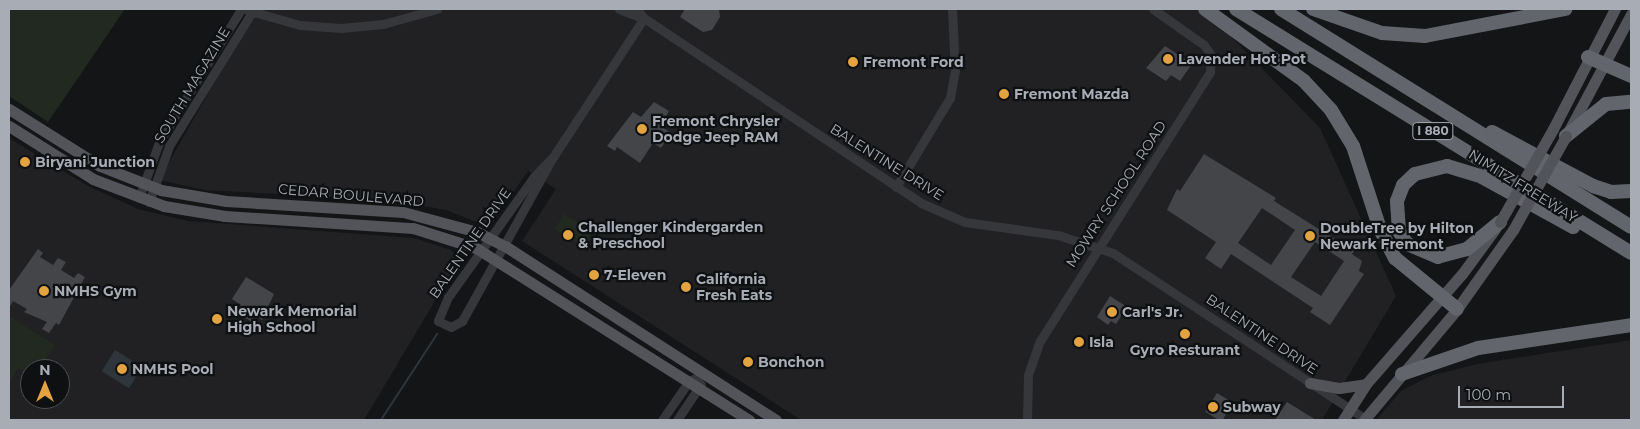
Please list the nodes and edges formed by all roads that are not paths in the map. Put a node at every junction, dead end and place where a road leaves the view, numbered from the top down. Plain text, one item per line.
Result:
1 (437, 9) edge
2 (619, 9) edge
3 (636, 9) edge
4 (952, 9) edge
5 (1153, 9) edge
6 (1205, 9) edge
7 (1236, 9) edge
8 (1282, 9) edge
9 (1313, 9) edge
10 (1566, 9) edge
11 (1615, 9) edge
12 (246, 10) edge
13 (1631, 14) edge
14 (644, 18) junction
15 (1588, 57) junction
16 (1603, 62) junction
17 (1631, 76) edge
18 (1631, 102) edge
19 (9, 109) edge
20 (1443, 111) junction
21 (9, 126) edge
22 (1566, 136) junction
23 (553, 157) junction
24 (148, 186) junction
25 (896, 187) junction
26 (1631, 191) edge
27 (144, 200) junction
28 (1500, 222) junction
29 (1631, 227) edge
30 (491, 239) junction
31 (506, 246) junction
32 (1099, 247) junction
33 (483, 251) junction
34 (1631, 254) edge
35 (498, 259) junction
36 (1442, 297) junction
37 (1457, 309) junction
38 (1631, 325) edge
39 (704, 374) junction
40 (1402, 374) junction
41 (689, 381) junction
42 (1310, 383) junction
43 (1366, 384) junction
44 (700, 388) junction
45 (1350, 409) junction
46 (662, 420) edge
47 (677, 420) edge
48 (749, 420) edge
49 (776, 420) edge
50 (1027, 420) edge
51 (1342, 420) edge
52 (1365, 420) edge

1 - 12 street
2 - 14 street, BALENTINE DRIVE
3 - 14 street, BALENTINE DRIVE
4 - 25 street
5 - 32 street, MOWRY SCHOOL ROAD
6 - 36 highway
7 - 34 highway, NIMITZ FREEWAY / I 880
8 - 20 highway, NIMITZ FREEWAY / I 880
9 - 10 highway
11 - 15 main road
12 - 24 street, SOUTH MAGAZINE
13 - 16 main road
14 - 23 street, BALENTINE DRIVE
14 - 25 street, BALENTINE DRIVE
15 - 16 highway
15 - 28 main road, bridge
16 - 17 highway
16 - 22 main road
18 - 22 highway
19 - 24 main road, CEDAR BOULEVARD
20 - 26 highway
20 - 29 highway, NIMITZ FREEWAY / I 880
21 - 27 main road, CEDAR BOULEVARD
22 - 37 main road, bridge
23 - 30 street, BALENTINE DRIVE
23 - 31 street, BALENTINE DRIVE
24 - 27 street, SOUTH MAGAZINE
24 - 30 main road, CEDAR BOULEVARD
25 - 32 street, BALENTINE DRIVE
27 - 33 main road, CEDAR BOULEVARD
28 - 34 highway
28 - 36 main road
30 - 31 main road, CEDAR BOULEVARD
30 - 33 street, BALENTINE DRIVE
31 - 35 street, BALENTINE DRIVE
31 - 39 main road, CEDAR BOULEVARD
32 - 42 street, BALENTINE DRIVE
32 - 50 street, MOWRY SCHOOL ROAD
33 - 35 main road, CEDAR BOULEVARD
33 - 35 street, BALENTINE DRIVE
35 - 41 main road, CEDAR BOULEVARD
36 - 37 highway
36 - 43 main road
37 - 40 main road
38 - 40 highway
39 - 41 street
39 - 44 street
39 - 49 main road, CEDAR BOULEVARD
40 - 52 main road
41 - 44 main road, CEDAR BOULEVARD
41 - 46 street
42 - 43 main road
42 - 45 street, BALENTINE DRIVE
43 - 45 main road
44 - 47 street
44 - 48 main road, CEDAR BOULEVARD
45 - 51 main road
45 - 52 street, BALENTINE DRIVE

